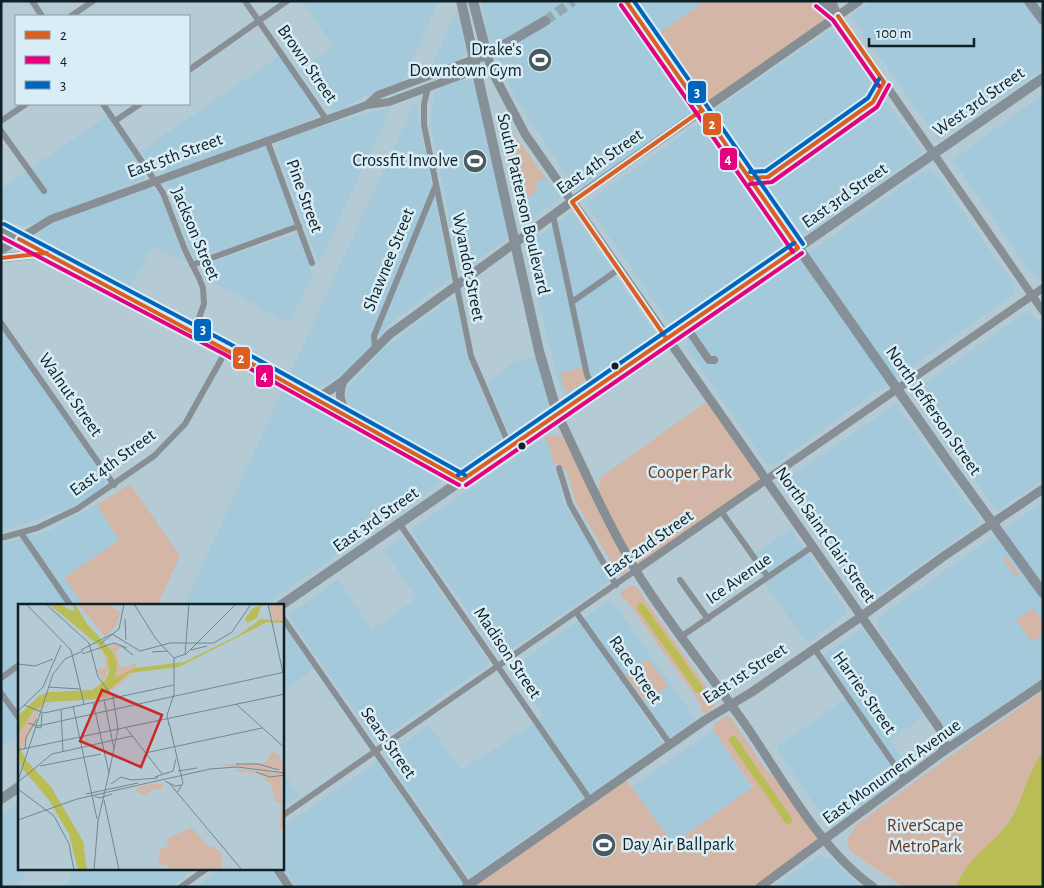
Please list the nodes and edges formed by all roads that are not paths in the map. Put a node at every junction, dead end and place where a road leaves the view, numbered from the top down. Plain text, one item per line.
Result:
1 (32, 1) edge
2 (93, 1) edge
3 (245, 1) edge
4 (287, 1) edge
5 (461, 1) edge
6 (474, 1) edge
7 (626, 1) edge
8 (820, 1) edge
9 (832, 1) edge
10 (859, 1) edge
11 (1029, 1) edge
12 (41, 15) edge
13 (72, 15) edge
14 (838, 16) junction
15 (1043, 20) edge
16 (259, 21) junction
17 (545, 21) tunnel mouth
18 (487, 55) junction
19 (474, 63) junction
20 (190, 69) edge
21 (1043, 78) edge
22 (428, 87) junction
23 (25, 105) edge
24 (104, 105) edge
25 (138, 105) edge
26 (367, 105) junction
27 (702, 110) junction
28 (326, 119) junction
29 (1, 121) edge
30 (114, 121) junction
31 (1, 131) edge
32 (267, 140) junction
33 (934, 154) junction
34 (155, 180) junction
35 (436, 184) junction
36 (44, 191) dead end
37 (572, 202) junction
38 (553, 216) junction
39 (299, 226) junction
40 (1, 230) edge
41 (19, 239) junction
42 (516, 243) junction
43 (798, 248) junction
44 (1, 250) edge
45 (47, 253) junction
46 (1, 258) edge
47 (312, 263) dead end
48 (192, 265) junction
49 (619, 269) junction
50 (456, 287) junction
51 (1043, 288) edge
52 (1032, 295) junction
53 (572, 302) junction
54 (1043, 311) edge
55 (1, 323) edge
56 (685, 325) junction
57 (194, 332) junction
58 (666, 338) junction
59 (374, 348) junction
60 (227, 349) junction
61 (714, 360) dead end
62 (343, 381) junction
63 (594, 388) junction
64 (898, 390) junction
65 (317, 399) junction
66 (557, 413) junction
67 (350, 417) junction
68 (510, 447) junction
69 (559, 468) dead end
70 (462, 480) junction
71 (766, 480) junction
72 (114, 485) junction
73 (1043, 489) edge
74 (721, 511) junction
75 (399, 523) junction
76 (994, 523) junction
77 (21, 533) junction
78 (1, 538) edge
79 (813, 546) junction
80 (636, 570) junction
81 (768, 577) junction
82 (680, 580) dead end
83 (616, 585) junction
84 (1043, 593) edge
85 (70, 604) edge
86 (283, 604) edge
87 (576, 612) junction
88 (862, 616) junction
89 (708, 619) junction
90 (284, 621) edge
91 (682, 636) junction
92 (814, 648) junction
93 (18, 666) edge
94 (497, 666) junction
95 (1, 678) edge
96 (1043, 684) edge
97 (1, 693) edge
98 (730, 705) junction
99 (18, 717) edge
100 (670, 744) junction
101 (375, 751) junction
102 (941, 753) junction
103 (905, 780) junction
104 (18, 788) edge
105 (1, 799) edge
106 (590, 800) junction
107 (284, 815) edge
108 (826, 839) junction
109 (205, 870) edge
110 (278, 870) edge
111 (467, 886) edge
112 (181, 887) edge
113 (289, 887) edge
114 (760, 887) edge
115 (873, 887) edge

1 - 12 street
2 - 13 street
3 - 16 street, Brown Street
4 - 16 street
5 - 19 main road, South Patterson Boulevard
6 - 18 main road
7 - 27 main road, North Jefferson Street
8 - 14 street
9 - 14 street
10 - 14 main road, East 4th Street
11 - 15 main road
14 - 27 main road, East 4th Street
14 - 33 street
16 - 20 street
16 - 28 street, Brown Street
17 - 18 main road, East 5th Street
18 - 19 main road, East 5th Street
18 - 37 main road, North Saint Clair Street
19 - 22 street, East 5th Street
19 - 26 street, East 5th Street
19 - 42 main road, South Patterson Boulevard
21 - 33 main road, West 3rd Street
22 - 26 street, East 5th Street
22 - 35 street, Wyandot Street
23 - 29 street
24 - 30 street, Jackson Street
25 - 30 street
26 - 28 street, East 5th Street
27 - 37 main road, East 4th Street
27 - 43 main road, North Jefferson Street
28 - 32 street, East 5th Street
30 - 34 street, Jackson Street
31 - 36 street
32 - 34 street, East 5th Street
32 - 39 street, Pine Street
33 - 43 main road, East 3rd Street
33 - 52 street
34 - 41 street, East 5th Street
34 - 48 street, Jackson Street
35 - 50 street, Wyandot Street
35 - 59 street, Shawnee Street
37 - 38 main road, East 4th Street
37 - 49 main road, North Saint Clair Street
38 - 42 main road, East 4th Street
38 - 53 street
39 - 47 street, Pine Street
39 - 48 street
40 - 41 main road
41 - 44 main road, East 5th Street
41 - 45 main road
42 - 50 main road, East 4th Street
42 - 66 main road, South Patterson Boulevard
43 - 56 main road, East 3rd Street
43 - 64 main road, North Jefferson Street
45 - 46 main road
45 - 57 main road
48 - 57 street, Jackson Street
49 - 53 street
49 - 58 main road, North Saint Clair Street
50 - 59 main road, East 4th Street
50 - 68 street, Wyandot Street
51 - 52 street, East 2nd Street
52 - 54 street
52 - 64 street, East 2nd Street
53 - 63 street
55 - 72 street, Walnut Street
56 - 58 main road, East 3rd Street
56 - 61 street
57 - 60 main road
58 - 63 main road, East 3rd Street
58 - 71 main road, North Saint Clair Street
59 - 62 main road, East 4th Street
60 - 65 main road
60 - 72 street, East 4th Street
62 - 65 main road, East 4th Street
62 - 67 main road
63 - 66 main road, East 3rd Street
64 - 71 street, East 2nd Street
64 - 76 main road, North Jefferson Street
65 - 67 main road
66 - 68 main road, East 3rd Street
66 - 80 main road
67 - 70 main road
68 - 70 main road, East 3rd Street
69 - 83 street
70 - 75 main road, East 3rd Street
71 - 74 street, East 2nd Street
71 - 79 main road, North Saint Clair Street
72 - 77 street, East 4th Street
73 - 76 main road, East 1st Street
74 - 80 street, East 2nd Street
74 - 81 street
75 - 86 main road, East 3rd Street
75 - 94 street, Madison Street
76 - 84 main road, North Jefferson Street
76 - 88 main road, East 1st Street
77 - 78 street, East 4th Street
77 - 85 street
79 - 81 street, Ice Avenue
79 - 88 main road, North Saint Clair Street
80 - 83 street, East 2nd Street
80 - 91 main road
81 - 89 street, Ice Avenue
82 - 89 street
83 - 87 street, East 2nd Street
87 - 94 street, East 2nd Street
87 - 100 street, Race Street
88 - 92 main road, East 1st Street
88 - 102 main road, North Saint Clair Street
89 - 91 street, Ice Avenue
90 - 101 street, Sears Street
91 - 98 main road
92 - 98 main road, East 1st Street
92 - 103 street, Harries Street
93 - 95 street
94 - 101 street, East 2nd Street
94 - 106 street, Madison Street
96 - 102 main road, East Monument Avenue
97 - 99 street
98 - 100 main road, East 1st Street
98 - 108 main road
100 - 106 main road, East 1st Street
101 - 107 street, East 2nd Street
101 - 111 street, Sears Street
102 - 103 main road, East Monument Avenue
103 - 108 main road, East Monument Avenue
104 - 105 main road
106 - 111 main road, East 1st Street
108 - 114 main road, East Monument Avenue
108 - 115 main road
109 - 112 street
110 - 113 street

